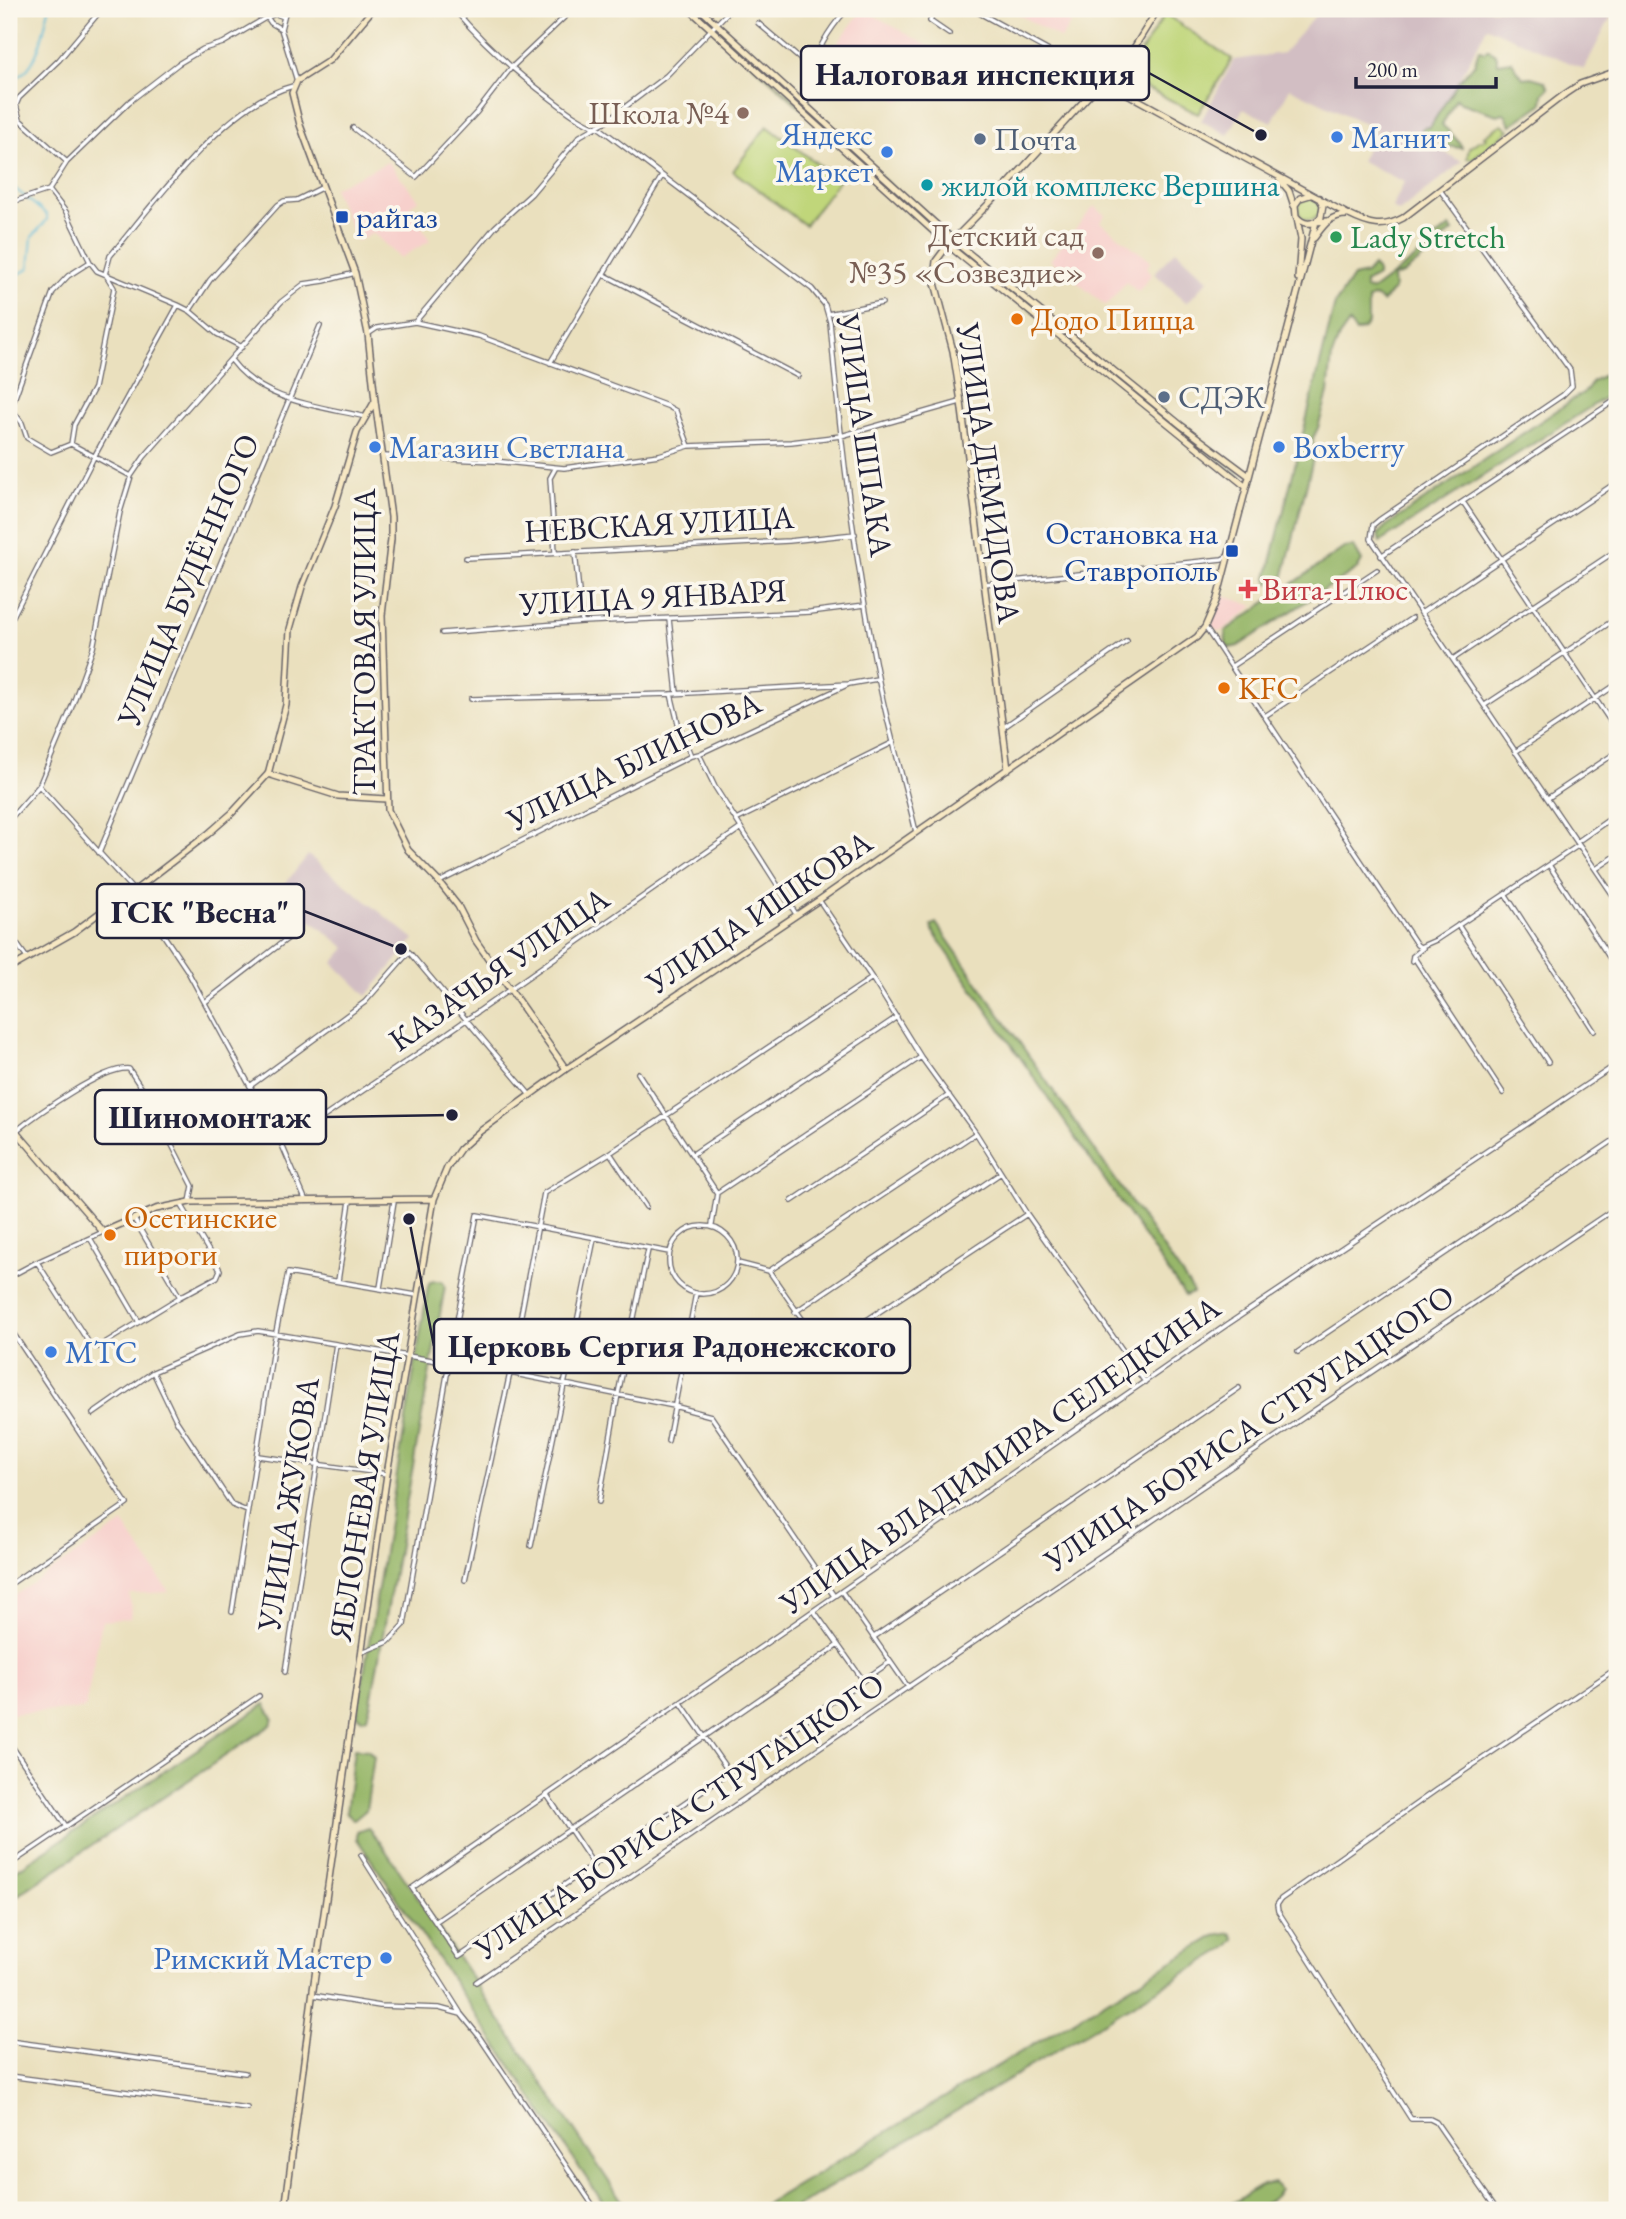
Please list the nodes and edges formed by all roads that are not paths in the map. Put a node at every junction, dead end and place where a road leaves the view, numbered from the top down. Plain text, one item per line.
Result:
1 (102, 9) edge
2 (286, 9) edge
3 (373, 9) edge
4 (454, 9) edge
5 (573, 9) edge
6 (689, 9) edge
7 (700, 9) edge
8 (731, 9) edge
9 (847, 9) edge
10 (935, 9) edge
11 (972, 9) edge
12 (1158, 9) edge
13 (267, 17) junction
14 (284, 17) junction
15 (758, 23) dead end
16 (717, 25) junction
17 (281, 29) junction
18 (712, 31) junction
19 (950, 34) dead end
20 (511, 68) junction
21 (815, 69) junction
22 (1617, 71) edge
23 (1103, 80) junction
24 (295, 84) junction
25 (1111, 85) junction
26 (804, 104) junction
27 (595, 127) junction
28 (353, 128) dead end
29 (67, 162) junction
30 (1275, 174) junction
31 (662, 176) junction
32 (323, 187) junction
33 (49, 190) junction
34 (1440, 190) junction
35 (1316, 196) junction
36 (10, 201) edge
37 (1294, 208) junction
38 (1349, 215) junction
39 (1297, 218) junction
40 (1327, 221) junction
41 (1316, 222) junction
42 (1312, 240) junction
43 (951, 242) junction
44 (90, 262) junction
45 (355, 273) junction
46 (105, 274) junction
47 (603, 274) junction
48 (1296, 292) junction
49 (883, 303) dead end
50 (178, 305) junction
51 (190, 311) junction
52 (828, 314) junction
53 (415, 322) junction
54 (320, 326) dead end
55 (368, 334) junction
56 (242, 347) junction
57 (232, 360) junction
58 (550, 363) junction
59 (798, 376) dead end
60 (1617, 399) edge
61 (289, 400) junction
62 (375, 401) junction
63 (961, 402) junction
64 (366, 417) junction
65 (841, 436) junction
66 (71, 444) junction
67 (688, 446) junction
68 (383, 456) junction
69 (94, 457) junction
70 (555, 469) junction
71 (131, 476) junction
72 (1249, 476) junction
73 (1617, 482) edge
74 (1245, 486) junction
75 (1463, 502) junction
76 (855, 534) junction
77 (1617, 550) edge
78 (555, 552) junction
79 (575, 552) junction
80 (1228, 556) junction
81 (1381, 556) junction
82 (466, 558) dead end
83 (1502, 558) junction
84 (1377, 570) dead end
85 (984, 584) junction
86 (865, 605) junction
87 (1532, 606) junction
88 (1420, 613) junction
89 (1412, 618) dead end
90 (1617, 618) edge
91 (669, 619) junction
92 (582, 622) junction
93 (9, 624) edge
94 (1205, 627) junction
95 (442, 633) dead end
96 (1127, 642) dead end
97 (1564, 652) junction
98 (1452, 659) junction
99 (1233, 666) junction
100 (878, 679) junction
101 (849, 684) junction
102 (1617, 684) edge
103 (677, 693) junction
104 (671, 694) junction
105 (471, 699) dead end
106 (1595, 699) junction
107 (1484, 706) junction
108 (1265, 716) junction
109 (1002, 728) junction
110 (1617, 731) edge
111 (894, 741) junction
112 (1516, 752) junction
113 (1617, 752) edge
114 (699, 754) junction
115 (691, 756) junction
116 (1008, 769) junction
117 (268, 774) junction
118 (39, 786) junction
119 (1548, 798) junction
120 (386, 799) junction
121 (1617, 814) edge
122 (9, 820) edge
123 (736, 820) junction
124 (741, 828) junction
125 (916, 832) junction
126 (1578, 843) junction
127 (99, 853) junction
128 (1617, 855) edge
129 (1549, 865) junction
130 (1595, 869) junction
131 (439, 882) junction
132 (134, 891) junction
133 (1506, 895) junction
134 (819, 900) junction
135 (1617, 901) edge
136 (796, 914) junction
137 (1458, 925) junction
138 (296, 932) dead end
139 (9, 933) edge
140 (1425, 947) junction
141 (1413, 956) junction
142 (27, 958) junction
143 (1412, 961) dead end
144 (9, 969) edge
145 (1617, 969) edge
146 (872, 978) junction
147 (510, 989) junction
148 (205, 1002) junction
149 (897, 1017) junction
150 (466, 1019) junction
151 (1594, 1031) dead end
152 (921, 1057) junction
153 (1548, 1062) dead end
154 (1617, 1064) edge
155 (566, 1069) junction
156 (638, 1073) dead end
157 (250, 1087) junction
158 (1503, 1093) dead end
159 (949, 1095) junction
160 (530, 1096) junction
161 (666, 1114) junction
162 (9, 1123) edge
163 (16, 1130) junction
164 (976, 1133) junction
165 (1617, 1138) edge
166 (282, 1145) junction
167 (610, 1153) junction
168 (693, 1154) junction
169 (1001, 1172) junction
170 (717, 1193) junction
171 (434, 1199) junction
172 (306, 1201) junction
173 (350, 1201) junction
174 (394, 1201) junction
175 (792, 1201) dead end
176 (190, 1202) junction
177 (180, 1204) junction
178 (646, 1207) dead end
179 (1617, 1207) edge
180 (1027, 1214) junction
181 (134, 1219) junction
182 (712, 1226) junction
183 (537, 1227) junction
184 (103, 1232) junction
185 (90, 1238) junction
186 (594, 1239) junction
187 (648, 1250) junction
188 (669, 1252) junction
189 (37, 1262) junction
190 (738, 1264) junction
191 (769, 1271) junction
192 (9, 1278) edge
193 (338, 1281) junction
194 (380, 1288) junction
195 (696, 1293) junction
196 (416, 1295) junction
197 (180, 1297) junction
198 (795, 1312) junction
199 (139, 1322) junction
200 (9, 1327) edge
201 (277, 1333) junction
202 (337, 1344) junction
203 (1298, 1352) dead end
204 (406, 1357) junction
205 (449, 1363) junction
206 (153, 1372) junction
207 (510, 1373) junction
208 (1145, 1382) junction
209 (564, 1384) junction
210 (1239, 1388) dead end
211 (618, 1394) junction
212 (674, 1406) junction
213 (93, 1414) dead end
214 (668, 1441) dead end
215 (258, 1456) junction
216 (317, 1464) junction
217 (387, 1474) junction
218 (599, 1502) dead end
219 (247, 1511) junction
220 (531, 1546) dead end
221 (465, 1580) dead end
222 (9, 1585) edge
223 (842, 1592) junction
224 (834, 1597) junction
225 (814, 1611) junction
226 (232, 1612) dead end
227 (873, 1638) junction
228 (838, 1645) junction
229 (361, 1652) junction
230 (890, 1662) junction
231 (1617, 1668) edge
232 (285, 1672) dead end
233 (863, 1680) junction
234 (908, 1688) junction
235 (260, 1696) dead end
236 (681, 1703) junction
237 (704, 1736) junction
238 (9, 1742) edge
239 (729, 1772) junction
240 (547, 1795) junction
241 (66, 1826) junction
242 (570, 1829) junction
243 (361, 1855) dead end
244 (9, 1865) edge
245 (594, 1865) junction
246 (435, 1922) junction
247 (476, 1982) dead end
248 (312, 1994) junction
249 (461, 2014) junction
250 (9, 2041) edge
251 (245, 2073) dead end
252 (9, 2076) edge
253 (247, 2108) dead end
254 (285, 2210) edge
255 (596, 2210) edge
256 (1497, 2210) edge

1 - 29 street
2 - 14 street
3 - 24 street
4 - 20 street, УЛИЦА ШПАКА
5 - 20 street
6 - 18 street
7 - 16 street
8 - 16 street
9 - 21 street
10 - 19 street
11 - 23 street
12 - 25 street
13 - 14 street
13 - 17 street
13 - 29 street
14 - 17 street
15 - 21 street
16 - 18 street
16 - 26 street
17 - 24 street
18 - 27 street
18 - 43 street
20 - 27 street, УЛИЦА ШПАКА
20 - 28 street
21 - 26 street
22 - 34 street
23 - 25 street
23 - 43 street, УЛИЦА ДЕМИДОВА
24 - 32 street, ТРАКТОВАЯ УЛИЦА
24 - 46 street
25 - 30 street
26 - 43 street
27 - 31 street, УЛИЦА ШПАКА
27 - 53 street
29 - 33 street
30 - 35 street
30 - 37 street
31 - 47 street
31 - 52 street, УЛИЦА ШПАКА
32 - 45 street, ТРАКТОВАЯ УЛИЦА
32 - 51 street
33 - 36 street
33 - 44 street
34 - 38 street
34 - 81 street
35 - 37 street
35 - 38 street
35 - 41 street
37 - 39 street
38 - 40 street
39 - 41 street
39 - 48 street, УЛИЦА ИШКОВА
40 - 41 street
40 - 42 street
41 - 42 street, УЛИЦА ИШКОВА
42 - 48 street, УЛИЦА ИШКОВА
43 - 63 street, УЛИЦА ДЕМИДОВА
43 - 72 street
43 - 74 street
44 - 46 street
44 - 66 street
45 - 55 street, ТРАКТОВАЯ УЛИЦА
45 - 56 street
46 - 50 street
46 - 66 street
47 - 58 street
47 - 59 street
48 - 72 street, УЛИЦА ИШКОВА
49 - 52 street
50 - 51 street
50 - 69 street
51 - 56 street
52 - 65 street, УЛИЦА ШПАКА
53 - 55 street
53 - 58 street
54 - 61 street, УЛИЦА БУДЁННОГО
55 - 62 street, ТРАКТОВАЯ УЛИЦА
56 - 57 street
57 - 61 street
57 - 71 street
58 - 67 street
60 - 75 street
61 - 64 street
61 - 127 street, УЛИЦА БУДЁННОГО
62 - 64 street
62 - 68 street, ТРАКТОВАЯ УЛИЦА
63 - 65 street
63 - 85 street, УЛИЦА ДЕМИДОВА
64 - 117 street
65 - 67 street
65 - 76 street, УЛИЦА ШПАКА
66 - 69 street
67 - 70 street
68 - 70 street
68 - 120 street, ТРАКТОВАЯ УЛИЦА
69 - 71 street
69 - 93 street
70 - 78 street
71 - 118 street
72 - 74 street, УЛИЦА ИШКОВА
73 - 83 street
74 - 80 street, УЛИЦА ИШКОВА
75 - 81 street
75 - 83 street
76 - 79 street, НЕВСКАЯ УЛИЦА
76 - 86 street, УЛИЦА ШПАКА
77 - 87 street
78 - 79 street, НЕВСКАЯ УЛИЦА
78 - 82 street, НЕВСКАЯ УЛИЦА
79 - 92 street
80 - 85 street
80 - 94 street, УЛИЦА ИШКОВА
81 - 88 street
83 - 87 street
83 - 88 street
84 - 99 street
85 - 109 street, УЛИЦА ДЕМИДОВА
86 - 91 street, УЛИЦА 9 ЯНВАРЯ
86 - 100 street, УЛИЦА ШПАКА
87 - 97 street
87 - 98 street
88 - 98 street
89 - 108 street
90 - 97 street
91 - 92 street, УЛИЦА 9 ЯНВАРЯ
91 - 103 street
92 - 95 street, УЛИЦА 9 ЯНВАРЯ
94 - 99 street
94 - 116 street, УЛИЦА ИШКОВА
96 - 109 street
97 - 106 street
97 - 107 street
98 - 107 street
99 - 108 street
100 - 101 street
100 - 111 street, УЛИЦА ШПАКА
101 - 103 street
101 - 114 street, УЛИЦА БЛИНОВА
102 - 106 street
103 - 104 street
104 - 105 street
104 - 115 street
106 - 110 street
106 - 112 street
107 - 112 street
108 - 140 street
109 - 116 street, УЛИЦА ДЕМИДОВА
111 - 123 street
111 - 125 street, УЛИЦА ШПАКА
112 - 119 street
113 - 119 street
114 - 115 street, УЛИЦА БЛИНОВА
114 - 123 street
115 - 131 street, УЛИЦА БЛИНОВА
116 - 125 street, УЛИЦА ИШКОВА
117 - 120 street
117 - 132 street
118 - 122 street
118 - 127 street
119 - 126 street
120 - 131 street, ТРАКТОВАЯ УЛИЦА
121 - 126 street
123 - 124 street
124 - 136 street
124 - 147 street, КАЗАЧЬЯ УЛИЦА
125 - 134 street, УЛИЦА ИШКОВА
126 - 129 street
126 - 130 street
127 - 132 street
128 - 130 street
129 - 133 street
129 - 145 street
130 - 135 street
131 - 147 street, ТРАКТОВАЯ УЛИЦА
132 - 142 street
132 - 148 street
133 - 137 street
133 - 151 street
134 - 136 street, УЛИЦА ИШКОВА
134 - 146 street
136 - 155 street, УЛИЦА ИШКОВА
137 - 140 street
137 - 153 street
138 - 148 street
139 - 142 street
140 - 141 street
141 - 143 street
141 - 158 street
142 - 144 street
146 - 149 street
146 - 161 street
147 - 150 street, КАЗАЧЬЯ УЛИЦА
147 - 155 street, ТРАКТОВАЯ УЛИЦА
148 - 157 street
149 - 152 street
149 - 168 street
150 - 157 street
150 - 160 street
150 - 166 street, КАЗАЧЬЯ УЛИЦА
152 - 159 street
152 - 170 street
154 - 208 street, УЛИЦА ВЛАДИМИРА СЕЛЕДКИНА
155 - 160 street, УЛИЦА ИШКОВА
156 - 161 street
157 - 166 street
159 - 164 street
159 - 175 street
160 - 171 street, УЛИЦА ИШКОВА
161 - 167 street
161 - 168 street
162 - 163 street
163 - 176 street
163 - 184 street
164 - 169 street
164 - 191 street
165 - 203 street
166 - 172 street
167 - 178 street
167 - 183 street
168 - 170 street
169 - 180 street
169 - 198 street
170 - 182 street
171 - 174 street
171 - 196 street, ЯБЛОНЕВАЯ УЛИЦА
172 - 173 street
172 - 176 street
173 - 174 street
173 - 193 street
174 - 194 street
176 - 177 street
177 - 181 street
177 - 197 street
179 - 234 street, УЛИЦА БОРИСА СТРУГАЦКОГО
180 - 198 street
180 - 208 street
181 - 184 street
181 - 197 street
182 - 188 street
182 - 190 street
183 - 186 street
183 - 205 street
183 - 207 street
184 - 185 street
185 - 189 street
185 - 199 street
186 - 187 street
186 - 209 street
187 - 188 street
187 - 211 street
188 - 195 street
189 - 192 street
189 - 199 street
190 - 191 street
190 - 195 street
191 - 198 street
193 - 194 street
193 - 201 street
194 - 196 street
195 - 212 street
196 - 204 street, ЯБЛОНЕВАЯ УЛИЦА
197 - 199 street
200 - 222 street
201 - 202 street
201 - 206 street
201 - 215 street
202 - 204 street
202 - 216 street, УЛИЦА ЖУКОВА
204 - 205 street
204 - 217 street, ЯБЛОНЕВАЯ УЛИЦА
205 - 207 street
205 - 229 street
206 - 213 street
206 - 219 street
207 - 209 street
207 - 221 street
208 - 223 street, УЛИЦА ВЛАДИМИРА СЕЛЕДКИНА
209 - 211 street
209 - 220 street
210 - 227 street
211 - 212 street
211 - 218 street
212 - 214 street
212 - 224 street
215 - 216 street
215 - 219 street
216 - 217 street
216 - 232 street, УЛИЦА ЖУКОВА
217 - 229 street, ЯБЛОНЕВАЯ УЛИЦА
219 - 226 street
223 - 224 street, УЛИЦА ВЛАДИМИРА СЕЛЕДКИНА
223 - 227 street, УЛИЦА БОРИСА СТРУГАЦКОГО
224 - 225 street, УЛИЦА ВЛАДИМИРА СЕЛЕДКИНА
225 - 228 street
225 - 236 street, УЛИЦА ВЛАДИМИРА СЕЛЕДКИНА
227 - 230 street, УЛИЦА БОРИСА СТРУГАЦКОГО
228 - 233 street
228 - 237 street
229 - 248 street, ЯБЛОНЕВАЯ УЛИЦА
230 - 233 street
230 - 234 street, УЛИЦА БОРИСА СТРУГАЦКОГО
231 - 256 street
233 - 239 street
234 - 247 street, УЛИЦА БОРИСА СТРУГАЦКОГО
235 - 241 street
236 - 237 street
236 - 240 street, УЛИЦА ВЛАДИМИРА СЕЛЕДКИНА
237 - 239 street
237 - 242 street
238 - 241 street
239 - 245 street
240 - 242 street
240 - 246 street, УЛИЦА ВЛАДИМИРА СЕЛЕДКИНА
241 - 244 street
242 - 245 street
242 - 246 street
243 - 249 street
245 - 246 street
248 - 249 street
248 - 254 street, ЯБЛОНЕВАЯ УЛИЦА
249 - 255 street
250 - 251 street
252 - 253 street

